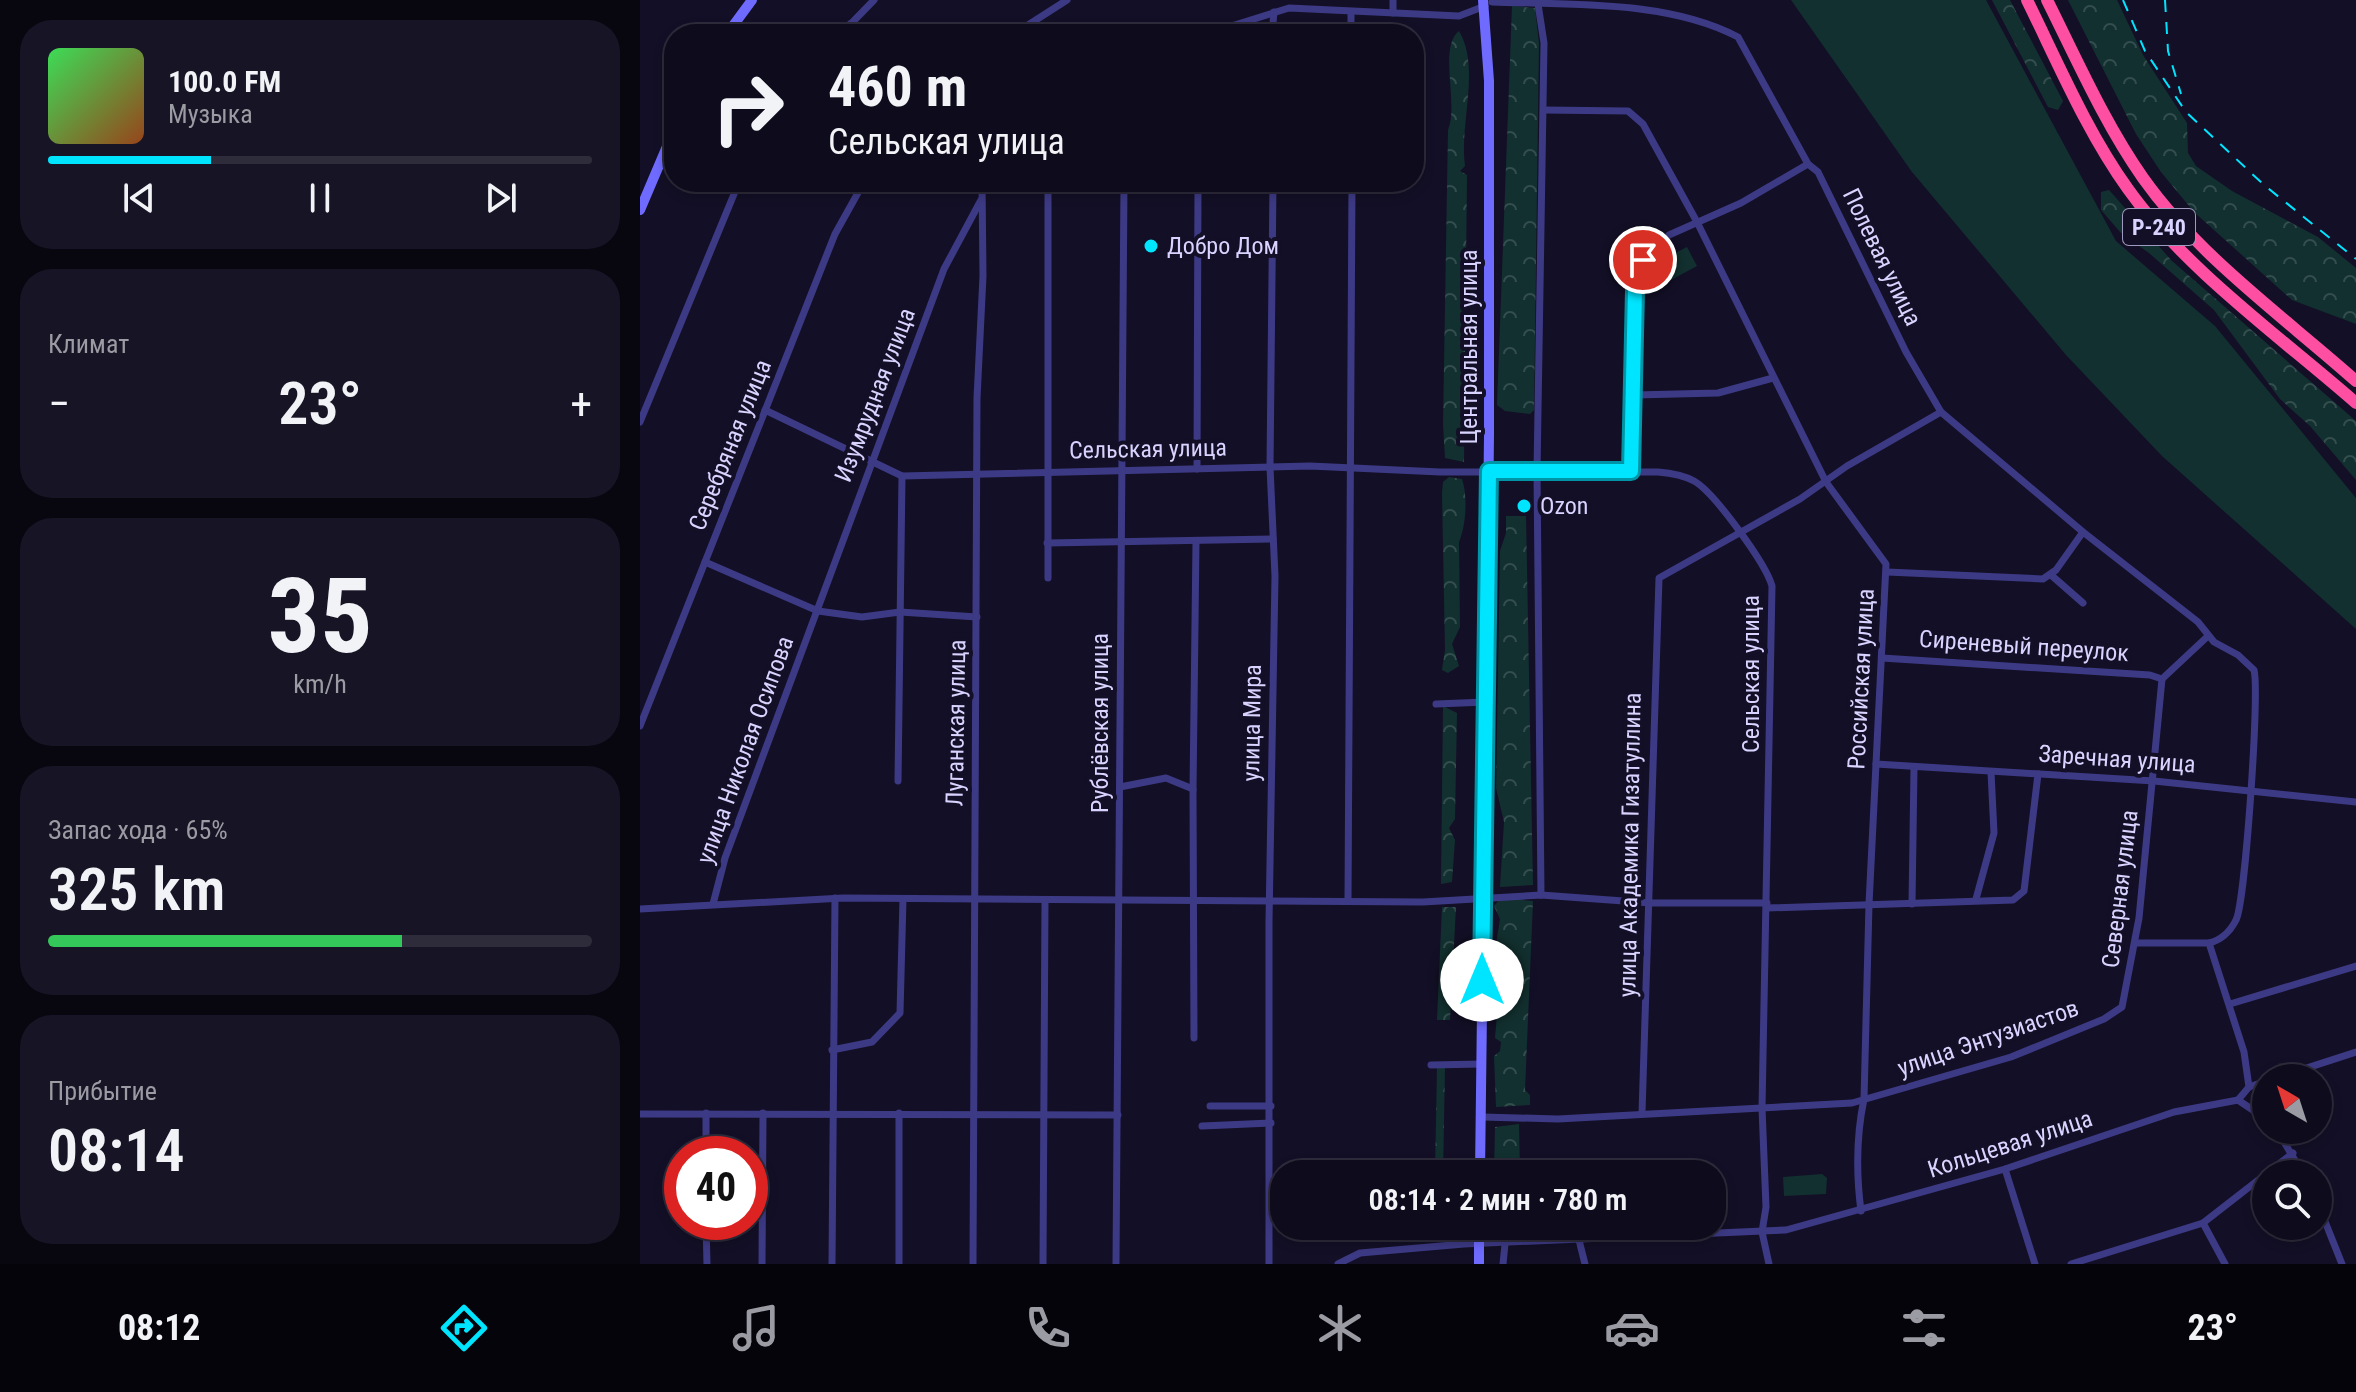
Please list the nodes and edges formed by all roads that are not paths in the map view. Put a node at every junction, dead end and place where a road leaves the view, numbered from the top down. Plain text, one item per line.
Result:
1 (752, 0) edge
2 (874, 0) edge
3 (1067, 0) edge
4 (1393, 0) edge
5 (2027, 0) edge
6 (2047, 0) edge
7 (1488, 2) edge
8 (1538, 4) junction
9 (1274, 12) junction
10 (1351, 12) junction
11 (1393, 13) junction
12 (734, 24) edge
13 (850, 24) edge
14 (1030, 24) edge
15 (1237, 24) edge
16 (1273, 24) edge
17 (1351, 24) edge
18 (1544, 110) junction
19 (664, 154) edge
20 (1808, 164) junction
21 (735, 192) edge
22 (858, 192) edge
23 (982, 192) edge
24 (1048, 192) edge
25 (1124, 192) edge
26 (1198, 192) edge
27 (1273, 192) edge
28 (1352, 192) edge
29 (982, 198) junction
30 (640, 210) edge
31 (1697, 222) junction
32 (1773, 378) junction
33 (2356, 381) edge
34 (1635, 395) junction
35 (2356, 403) edge
36 (765, 410) junction
37 (1941, 412) junction
38 (640, 422) edge
39 (870, 462) junction
40 (1270, 467) junction
41 (1350, 467) junction
42 (1197, 469) junction
43 (1121, 470) junction
44 (1489, 471) junction
45 (1537, 471) junction
46 (1631, 471) junction
47 (1046, 472) junction
48 (977, 475) junction
49 (902, 476) junction
50 (1826, 482) junction
51 (1739, 532) junction
52 (2083, 532) junction
53 (1273, 539) junction
54 (1196, 541) junction
55 (1047, 543) junction
56 (1121, 543) junction
57 (705, 562) junction
58 (1887, 572) junction
59 (2051, 575) junction
60 (1048, 578) dead end
61 (2083, 603) dead end
62 (818, 611) junction
63 (900, 612) junction
64 (977, 617) junction
65 (2208, 636) junction
66 (1882, 658) junction
67 (2162, 679) junction
68 (1486, 702) junction
69 (1436, 704) dead end
70 (640, 726) edge
71 (1876, 764) junction
72 (1914, 768) junction
73 (1991, 772) junction
74 (2038, 774) junction
75 (898, 781) dead end
76 (2154, 781) junction
77 (1120, 787) junction
78 (2250, 789) junction
79 (1193, 790) junction
80 (2356, 802) edge
81 (1541, 895) junction
82 (1481, 896) junction
83 (835, 898) junction
84 (903, 899) junction
85 (1976, 899) junction
86 (975, 900) junction
87 (1045, 900) junction
88 (1271, 900) junction
89 (1120, 901) junction
90 (1195, 901) junction
91 (1348, 901) junction
92 (1651, 903) junction
93 (713, 904) junction
94 (1869, 904) junction
95 (1912, 904) junction
96 (1767, 905) junction
97 (640, 909) edge
98 (2136, 943) junction
99 (2209, 943) junction
100 (2356, 966) edge
101 (2230, 1004) junction
102 (2122, 1007) joint
103 (1194, 1038) dead end
104 (832, 1050) junction
105 (2356, 1052) edge
106 (1482, 1064) junction
107 (2319, 1064) edge
108 (1431, 1065) dead end
109 (2252, 1086) edge
110 (2249, 1087) junction
111 (1864, 1099) junction
112 (2238, 1100) junction
113 (1210, 1106) dead end
114 (1271, 1106) junction
115 (1762, 1108) junction
116 (2252, 1110) edge
117 (974, 1112) junction
118 (706, 1113) junction
119 (763, 1113) junction
120 (832, 1113) junction
121 (899, 1113) junction
122 (1642, 1113) junction
123 (640, 1114) edge
124 (1045, 1114) junction
125 (1118, 1115) junction
126 (1483, 1117) junction
127 (1271, 1123) junction
128 (1202, 1126) dead end
129 (706, 1136) edge
130 (2287, 1144) edge
131 (2293, 1153) junction
132 (1481, 1160) edge
133 (2296, 1160) edge
134 (2005, 1169) junction
135 (1861, 1211) junction
136 (2203, 1223) junction
137 (1762, 1232) junction
138 (1726, 1234) edge
139 (2332, 1239) edge
140 (706, 1240) edge
141 (1479, 1240) edge
142 (1579, 1240) joint
143 (1479, 1244) junction
144 (1505, 1244) junction
145 (707, 1264) edge
146 (762, 1264) edge
147 (832, 1264) edge
148 (899, 1264) edge
149 (973, 1264) edge
150 (1043, 1264) edge
151 (1116, 1264) edge
152 (1269, 1264) edge
153 (1339, 1264) edge
154 (1479, 1264) edge
155 (1503, 1264) edge
156 (1585, 1264) edge
157 (1769, 1264) edge
158 (2035, 1264) edge
159 (2071, 1264) edge
160 (2225, 1264) edge
161 (2342, 1264) edge

1 - 12 street
2 - 13 street
3 - 14 street
4 - 11 street
5 - 35 highway, Р-240
6 - 33 highway, Р-240
7 - 8 street, Полевая улица
7 - 11 street, Полевая улица
7 - 44 street, Центральная улица
8 - 18 street
8 - 20 street, Полевая улица
9 - 10 street, Полевая улица
9 - 15 street, Полевая улица
9 - 16 street
10 - 11 street, Полевая улица
10 - 17 street
18 - 31 street, Российская улица
18 - 45 street
19 - 30 street
20 - 31 street
20 - 37 street, Полевая улица
21 - 38 street
22 - 36 street, Серебряная улица
23 - 29 street, Луганская улица
24 - 47 street
25 - 43 street, Рублёвская улица
26 - 42 street
27 - 40 street, улица Мира
28 - 41 street
29 - 39 street, Изумрудная улица
29 - 48 street, Луганская улица
31 - 32 street, Российская улица
31 - 34 street
32 - 34 street
32 - 50 street, Российская улица
34 - 46 street
36 - 39 street, Сельская улица
36 - 57 street, Серебряная улица
37 - 50 street
37 - 52 street, Полевая улица
39 - 49 street, Сельская улица
39 - 62 street, Изумрудная улица
40 - 41 street, Сельская улица
40 - 42 street, Сельская улица
40 - 53 street, улица Мира
41 - 44 street, Сельская улица
41 - 91 street
42 - 43 street, Сельская улица
43 - 47 street, Сельская улица
43 - 56 street, Рублёвская улица
44 - 45 street, Сельская улица
44 - 68 street, Центральная улица
45 - 46 street, Сельская улица
45 - 81 street
46 - 51 street, Сельская улица
47 - 48 street, Сельская улица
47 - 55 street
48 - 49 street, Сельская улица
48 - 64 street, Луганская улица
49 - 63 street
50 - 51 street
50 - 58 street, Российская улица
51 - 92 street, улица Академика Гизатуллина
51 - 96 street, Сельская улица
52 - 59 street
52 - 65 street, Полевая улица
53 - 54 street
53 - 88 street, улица Мира
54 - 56 street
54 - 79 street
55 - 56 street
55 - 60 street
56 - 77 street, Рублёвская улица
57 - 62 street
57 - 70 street, Серебряная улица
58 - 59 street
58 - 66 street, Российская улица
59 - 61 street
62 - 63 street
62 - 93 street, улица Николая Осипова
63 - 64 street
63 - 75 street
64 - 86 street, Луганская улица
65 - 67 street
65 - 78 street, Полевая улица
66 - 67 street, Сиреневый переулок
66 - 71 street, Российская улица
67 - 76 street, Северная улица
68 - 69 street
68 - 82 street, Центральная улица
71 - 72 street, Заречная улица
71 - 94 street, Российская улица
72 - 73 street, Заречная улица
72 - 95 street
73 - 74 street, Заречная улица
73 - 85 street
74 - 76 street, Заречная улица
74 - 85 street
76 - 78 street, Заречная улица
76 - 98 street, Северная улица
77 - 79 street
77 - 89 street, Рублёвская улица
78 - 80 street, Заречная улица
78 - 99 street
79 - 90 street
81 - 82 street
81 - 92 street
82 - 91 street
82 - 106 street, Центральная улица
83 - 84 street
83 - 93 street
83 - 104 street
84 - 86 street
84 - 104 street
85 - 95 street
86 - 87 street
86 - 117 street, Луганская улица
87 - 89 street
87 - 124 street
88 - 90 street
88 - 91 street
88 - 114 street, улица Мира
89 - 90 street
89 - 125 street, Рублёвская улица
90 - 103 street
92 - 96 street
92 - 122 street, улица Академика Гизатуллина
93 - 97 street
94 - 95 street
94 - 96 street
94 - 111 street, Российская улица
96 - 115 street, Сельская улица
98 - 99 street
98 - 102 street, Северная улица
99 - 101 street
100 - 101 street
101 - 110 street
102 - 111 street, улица Энтузиастов
104 - 120 street
105 - 107 street
106 - 108 street
106 - 126 street, Центральная улица
109 - 110 street
110 - 112 street
111 - 115 street, улица Энтузиастов
111 - 135 street, Российская улица
112 - 116 street
112 - 134 street, Кольцевая улица
113 - 114 street
114 - 127 street, улица Мира
115 - 122 street, улица Энтузиастов
115 - 137 street, Сельская улица
117 - 121 street
117 - 124 street
117 - 149 street, Луганская улица
118 - 119 street
118 - 123 street
118 - 129 street
119 - 120 street
119 - 146 street
120 - 121 street
120 - 147 street
121 - 148 street
122 - 126 street, улица Энтузиастов
124 - 125 street
124 - 150 street
125 - 151 street, Рублёвская улица
126 - 132 street, Центральная улица
127 - 128 street
127 - 152 street, улица Мира
130 - 131 street
131 - 133 street
131 - 136 street
134 - 135 street, Кольцевая улица
134 - 158 street
135 - 137 street, Кольцевая улица
136 - 159 street
136 - 160 street
137 - 138 street, Кольцевая улица
137 - 157 street, Сельская улица
139 - 161 street
140 - 145 street
141 - 143 street
142 - 144 street, Кольцевая улица
142 - 156 street
143 - 144 street, Кольцевая улица
143 - 153 street, Кольцевая улица
143 - 154 street
144 - 155 street

